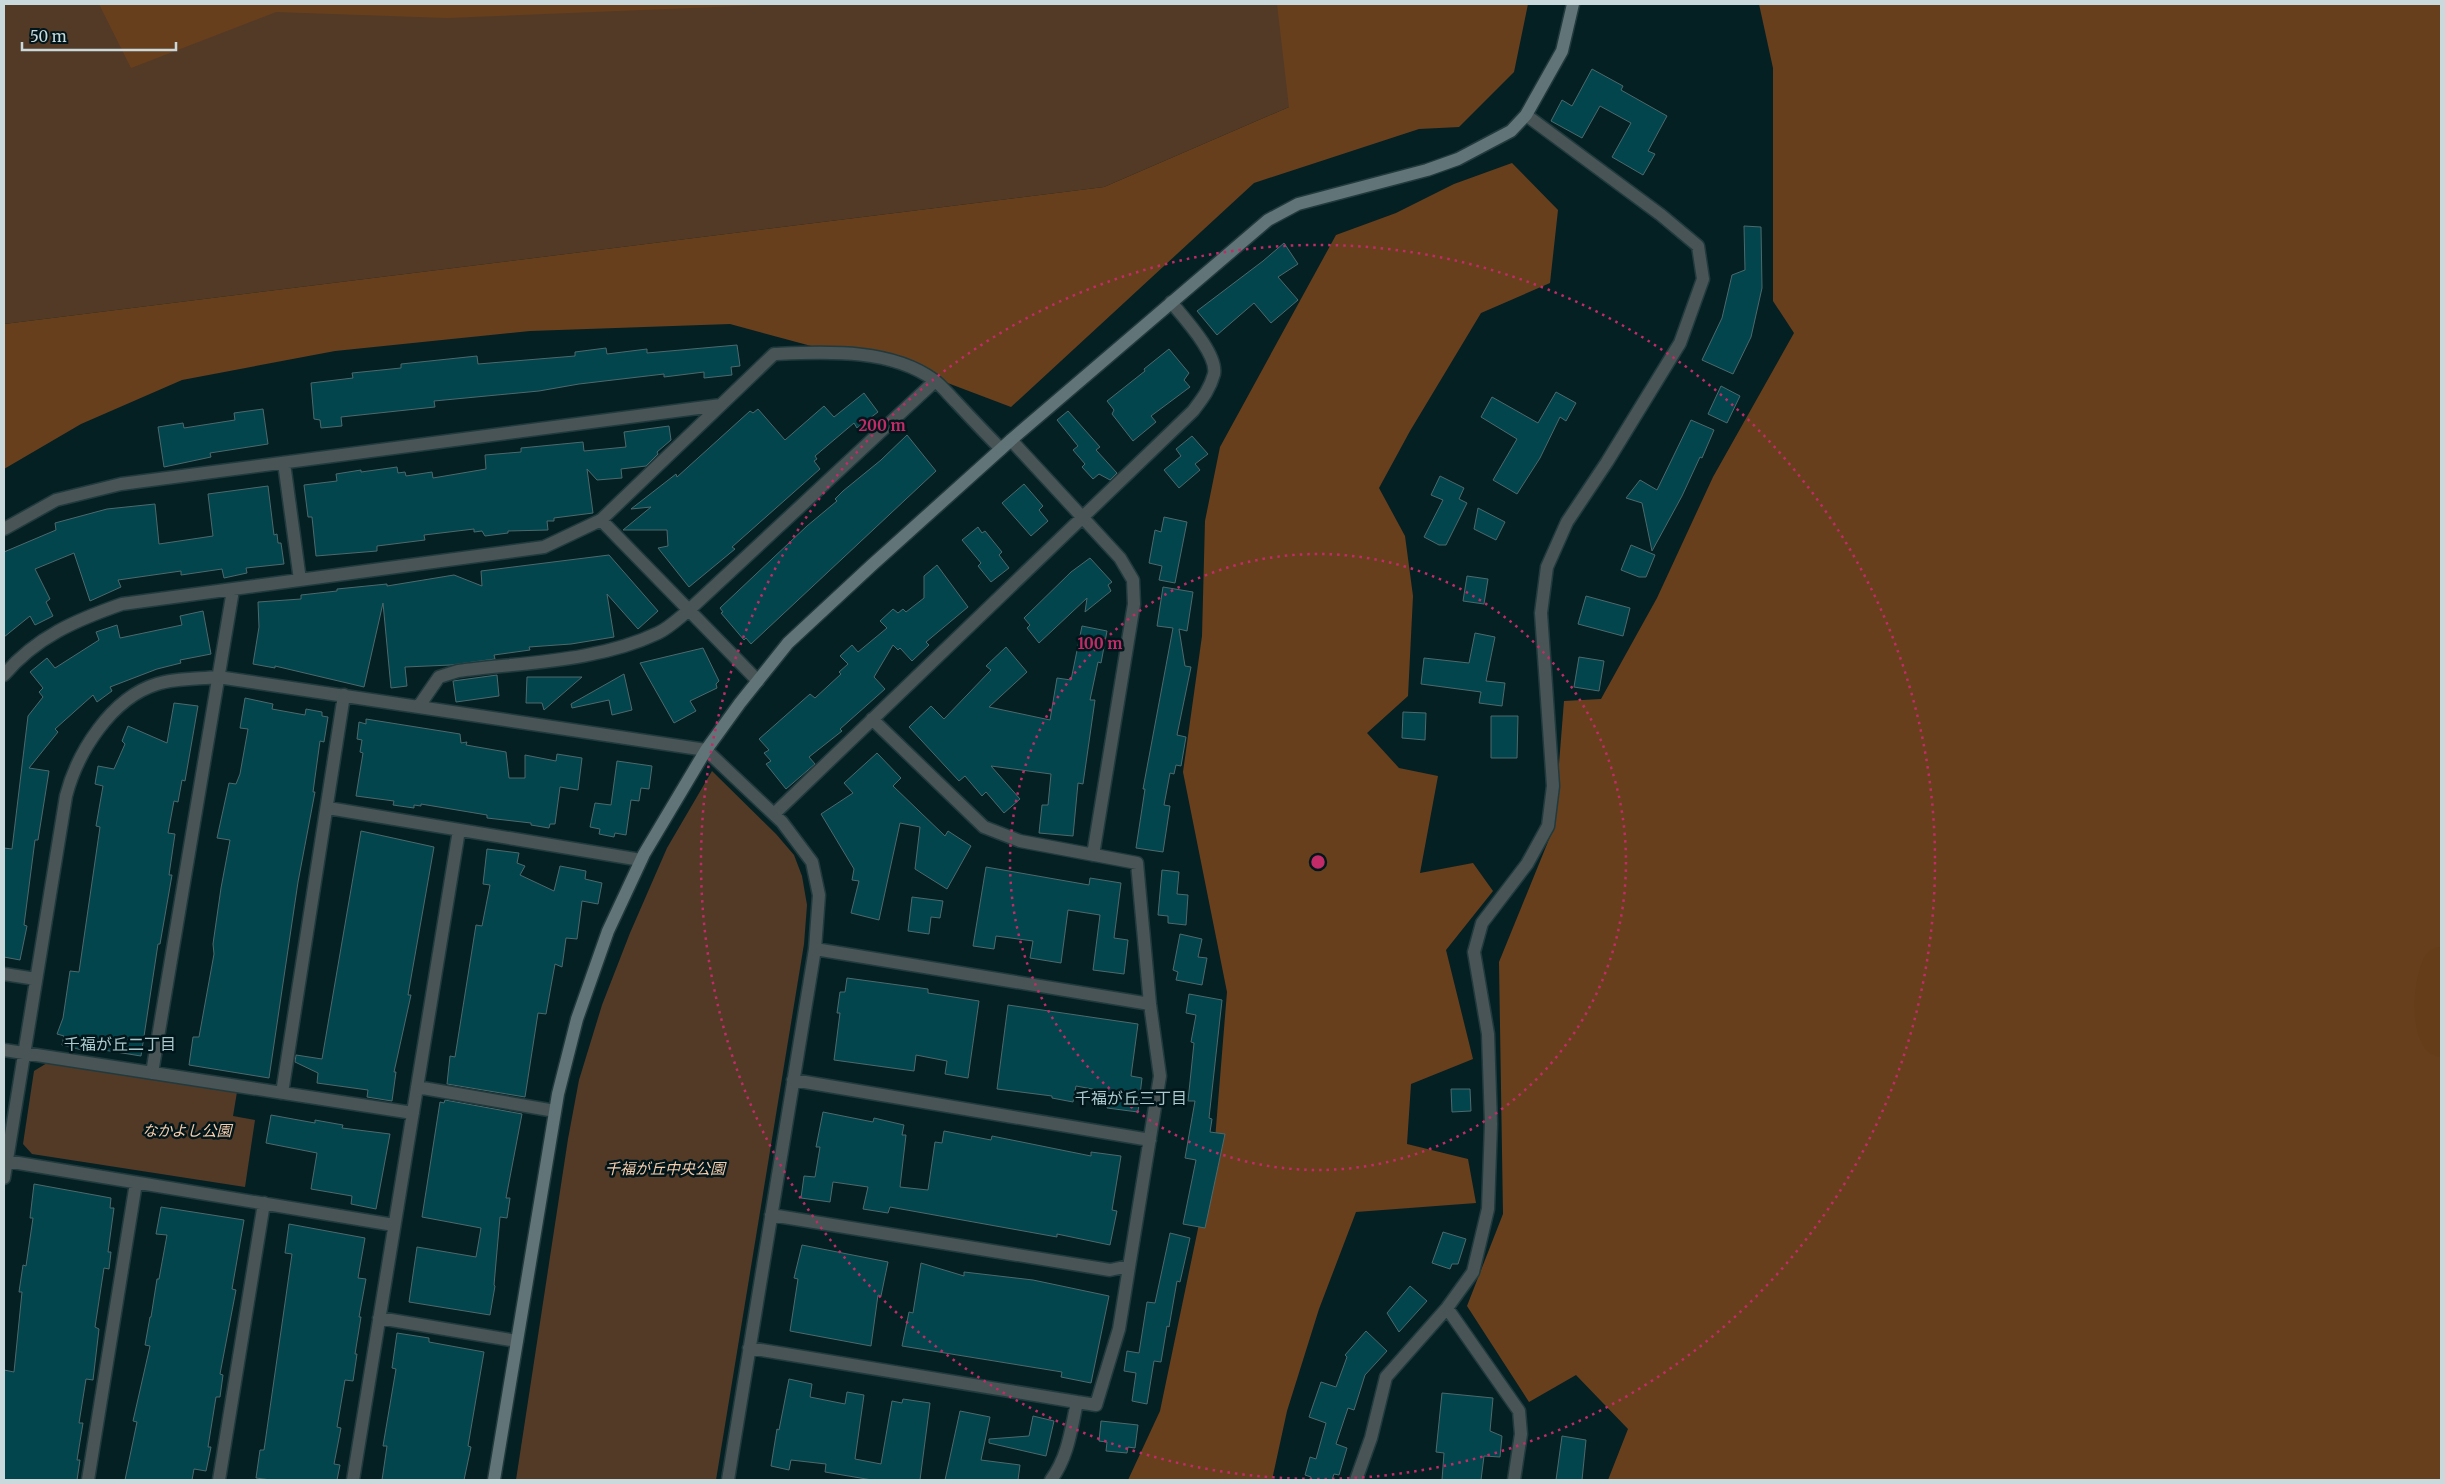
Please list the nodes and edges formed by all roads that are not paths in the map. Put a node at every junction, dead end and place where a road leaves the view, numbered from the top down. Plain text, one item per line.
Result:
1 (1573, 4) edge
2 (1526, 115) junction
3 (1171, 302) junction
4 (935, 381) junction
5 (721, 405) junction
6 (1011, 440) junction
7 (1001, 449) junction
8 (284, 463) junction
9 (1083, 517) junction
10 (600, 520) junction
11 (4, 529) edge
12 (300, 580) junction
13 (233, 590) junction
14 (689, 610) junction
15 (4, 675) edge
16 (218, 677) junction
17 (758, 681) junction
18 (344, 695) junction
19 (419, 706) junction
20 (872, 719) junction
21 (706, 750) junction
22 (328, 808) junction
23 (774, 814) junction
24 (459, 830) junction
25 (1093, 855) junction
26 (641, 860) junction
27 (815, 948) junction
28 (4, 974) edge
29 (36, 978) junction
30 (1150, 1004) junction
31 (4, 1050) edge
32 (23, 1053) junction
33 (152, 1072) junction
34 (793, 1080) junction
35 (417, 1087) junction
36 (282, 1093) junction
37 (555, 1111) junction
38 (413, 1113) junction
39 (1150, 1140) junction
40 (6, 1161) junction
41 (4, 1178) edge
42 (136, 1182) junction
43 (264, 1204) junction
44 (771, 1215) junction
45 (394, 1225) junction
46 (1129, 1266) junction
47 (1447, 1308) junction
48 (379, 1318) junction
49 (517, 1341) junction
50 (749, 1348) junction
51 (1077, 1402) junction
52 (88, 1480) edge
53 (219, 1480) edge
54 (353, 1480) edge
55 (494, 1480) edge
56 (728, 1480) edge
57 (1051, 1480) edge
58 (1356, 1480) edge
59 (1514, 1480) edge

1 - 2 street
2 - 3 street
2 - 47 street
3 - 6 street
3 - 9 street
4 - 5 street
4 - 7 street
4 - 14 street
5 - 8 street
5 - 10 street
6 - 7 street
6 - 9 street
7 - 17 street
8 - 11 street
8 - 12 street
9 - 20 street
9 - 25 street
10 - 12 street
10 - 14 street
12 - 13 street
13 - 15 street
13 - 16 street
14 - 17 street
14 - 19 street
16 - 18 street
16 - 29 street
16 - 33 street
17 - 21 street
18 - 19 street
18 - 22 street
19 - 21 street
20 - 23 street
20 - 25 street
21 - 23 street
21 - 26 street
22 - 24 street
22 - 36 street
23 - 27 street
24 - 26 street
24 - 35 street
25 - 30 street
26 - 37 street
27 - 30 street
27 - 34 street
28 - 29 street
29 - 32 street
30 - 39 street
31 - 32 street
32 - 33 street
32 - 40 street
33 - 36 street
34 - 39 street
34 - 44 street
35 - 37 street
35 - 38 street
36 - 38 street
37 - 49 street
38 - 45 street
39 - 46 street
40 - 41 street
40 - 42 street
42 - 43 street
42 - 52 street
43 - 45 street
43 - 53 street
44 - 46 street
44 - 50 street
45 - 48 street
46 - 51 street
47 - 58 street
47 - 59 street
48 - 49 street
48 - 54 street
49 - 55 street
50 - 51 street
50 - 56 street
51 - 57 street

